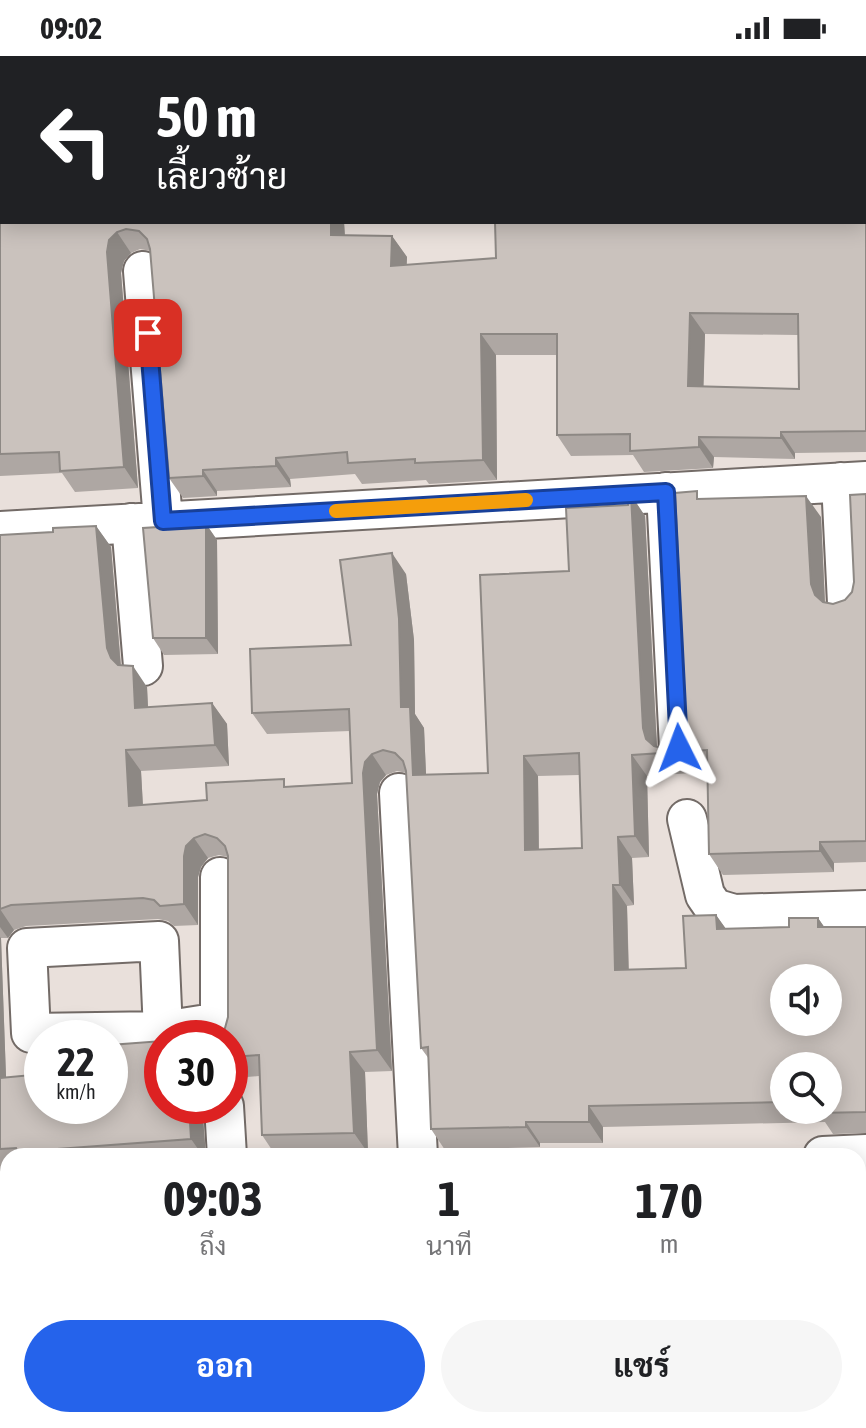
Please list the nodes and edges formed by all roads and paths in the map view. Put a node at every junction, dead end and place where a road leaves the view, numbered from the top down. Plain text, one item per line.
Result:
1 (143, 271) dead end
2 (853, 482) edge
3 (666, 492) junction
4 (147, 522) junction
5 (0, 531) edge
6 (847, 603) edge
7 (143, 666) dead end
8 (679, 748) edge
9 (399, 793) dead end
10 (687, 819) dead end
11 (220, 877) dead end
12 (866, 910) edge
13 (220, 1020) edge
14 (225, 1124) edge
15 (227, 1148) edge
16 (418, 1148) edge

1 - 4 street
2 - 3 street
2 - 6 street
3 - 4 street
3 - 8 street
4 - 5 street
4 - 7 street
9 - 16 street
10 - 12 street
11 - 13 street
14 - 15 street

